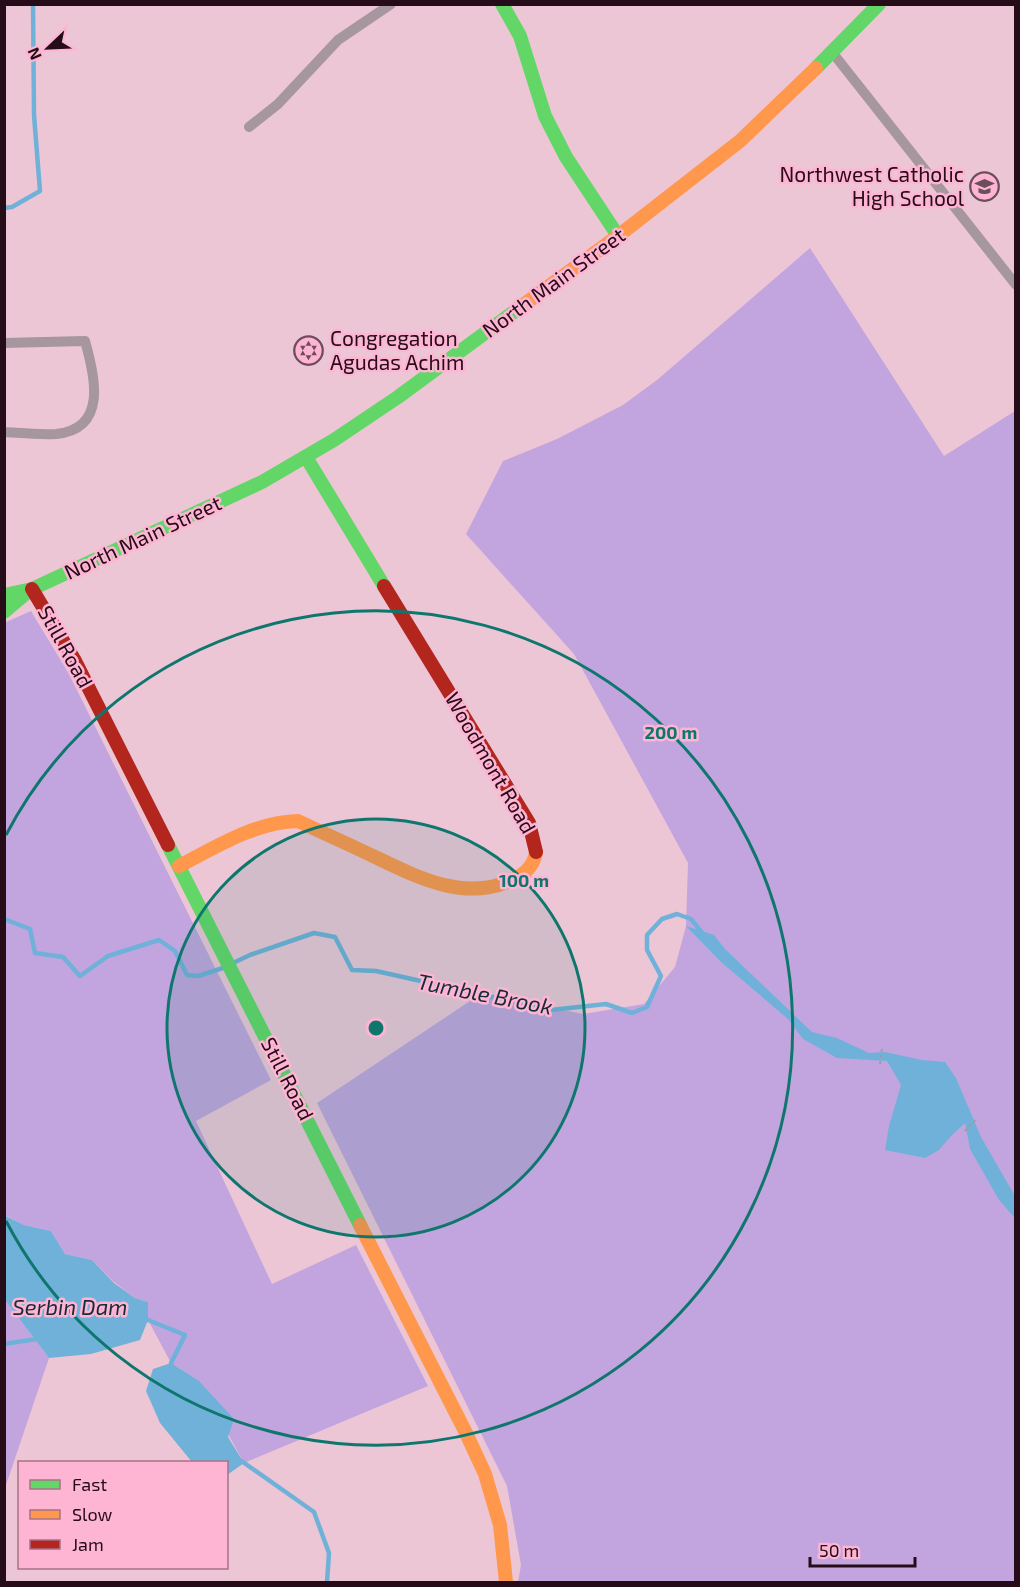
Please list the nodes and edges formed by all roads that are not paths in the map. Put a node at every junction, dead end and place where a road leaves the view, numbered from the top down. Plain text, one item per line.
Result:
1 (390, 4) edge
2 (502, 4) edge
3 (879, 4) edge
4 (832, 52) junction
5 (249, 128) dead end
6 (618, 236) junction
7 (1016, 285) edge
8 (4, 343) edge
9 (4, 432) edge
10 (306, 457) junction
11 (32, 589) junction
12 (4, 595) edge
13 (4, 612) edge
14 (178, 866) junction
15 (506, 1582) edge

1 - 5 street
2 - 6 street
3 - 4 street, North Main Street
4 - 6 street, North Main Street
4 - 7 street
6 - 10 street, North Main Street
8 - 9 street
10 - 11 street, North Main Street
10 - 14 street, Woodmont Road
11 - 12 street, North Main Street
11 - 13 street, North Main Street
11 - 14 street, Still Road
14 - 15 street, Still Road

